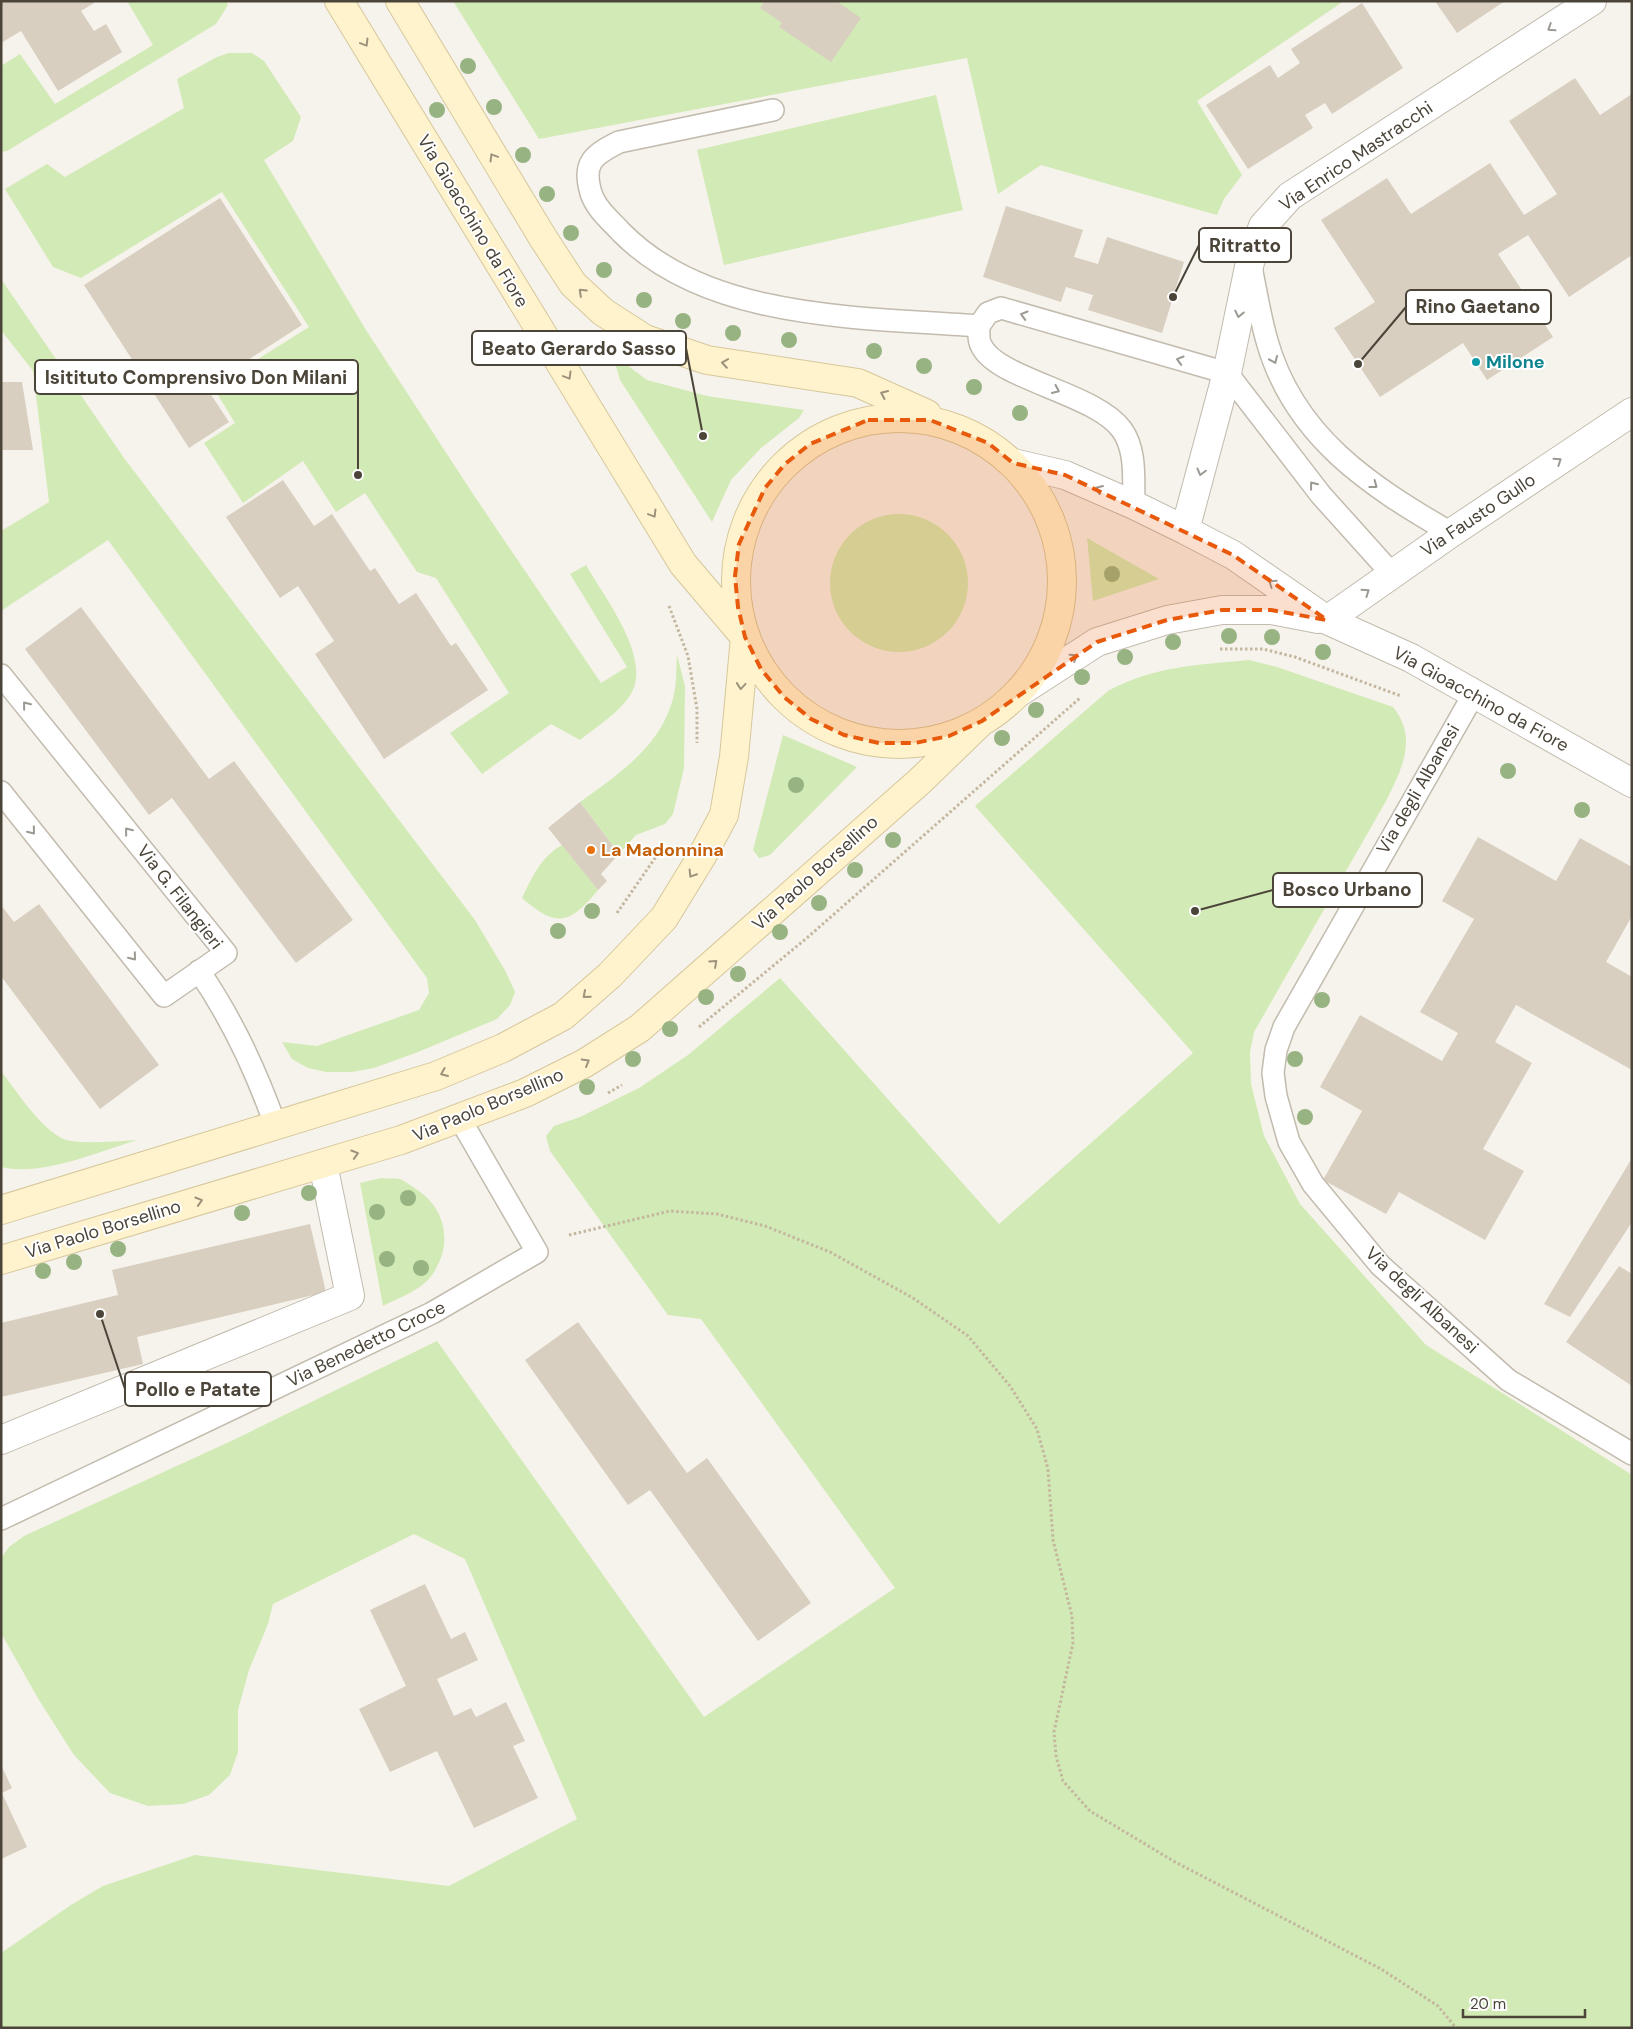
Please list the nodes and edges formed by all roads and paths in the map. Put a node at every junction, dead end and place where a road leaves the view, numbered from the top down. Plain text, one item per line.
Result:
1 (339, 1) edge
2 (400, 1) edge
3 (1592, 1) edge
4 (773, 110) dead end
5 (1250, 262) junction
6 (978, 326) junction
7 (1227, 373) junction
8 (1632, 412) edge
9 (960, 429) junction
10 (1013, 463) junction
11 (1134, 505) junction
12 (1185, 530) junction
13 (1450, 533) junction
14 (1392, 574) junction
15 (667, 600) dead end
16 (1327, 620) junction
17 (745, 637) junction
18 (1218, 649) dead end
19 (1, 674) edge
20 (1087, 692) dead end
21 (1475, 692) junction
22 (1018, 693) junction
23 (1402, 696) dead end
24 (982, 721) junction
25 (697, 747) dead end
26 (1632, 783) edge
27 (1, 792) edge
28 (663, 847) dead end
29 (614, 916) dead end
30 (199, 972) junction
31 (692, 1032) dead end
32 (629, 1080) dead end
33 (605, 1095) dead end
34 (460, 1119) junction
35 (276, 1127) junction
36 (323, 1164) junction
37 (1, 1210) edge
38 (569, 1235) dead end
39 (1, 1260) edge
40 (1, 1440) edge
41 (1632, 1454) edge
42 (1, 1519) edge
43 (1456, 2028) edge

1 -> 17 street, Via Gioacchino da Fiore
9 -> 2 street
3 -> 5 street, Via Enrico Mastracchi
4 - 6 lane
5 -> 7 street, Via Enrico Mastracchi
5 -> 13 lane
7 -> 6 lane
6 -> 11 lane
7 -> 12 street, Via Enrico Mastracchi
14 -> 7 lane
13 -> 8 street, Via Fausto Gullo
9 - 10 street
9 - 17 street
11 -> 10 street
10 - 22 street
11 - 12 street
16 -> 12 street
13 - 14 street, Via Fausto Gullo
16 -> 14 street, Via Fausto Gullo
15 - 25 path
16 - 21 street, Via Gioacchino da Fiore
22 -> 16 street
17 - 24 street
17 -> 35 street
18 - 23 path
30 -> 19 lane, Via G. Filangieri
20 - 31 path
21 - 26 street, Via Gioacchino da Fiore
21 - 41 lane, Via degli Albanesi
22 - 24 street
34 -> 24 street, Via Paolo Borsellino
27 -> 30 lane, Via G. Filangieri
28 - 29 path
30 - 35 lane
32 - 33 path
36 -> 34 street, Via Paolo Borsellino
34 - 42 lane, Via Benedetto Croce
35 - 37 street
39 -> 36 street, Via Paolo Borsellino
36 - 40 street
38 - 43 path

